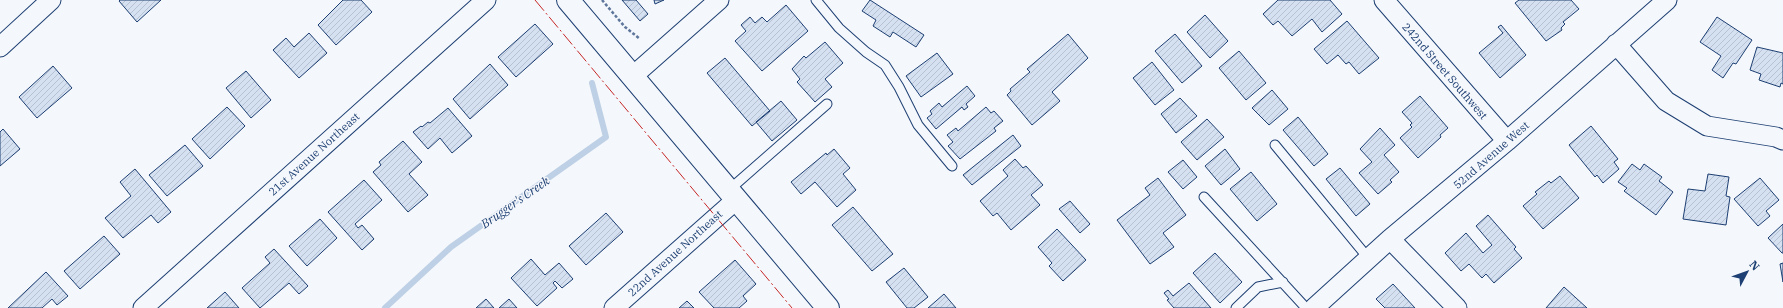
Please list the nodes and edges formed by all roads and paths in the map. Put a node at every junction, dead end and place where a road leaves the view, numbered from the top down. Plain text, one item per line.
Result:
1 (51, 0) edge
2 (486, 0) edge
3 (568, 0) edge
4 (602, 0) edge
5 (719, 0) edge
6 (816, 0) edge
7 (1384, 0) edge
8 (1666, 0) edge
9 (640, 38) dead end
10 (1616, 44) junction
11 (0, 48) edge
12 (633, 76) junction
13 (827, 104) dead end
14 (1783, 140) edge
15 (1507, 141) junction
16 (1275, 145) dead end
17 (952, 166) dead end
18 (733, 194) junction
19 (1204, 197) dead end
20 (1390, 239) junction
21 (1369, 258) junction
22 (1283, 282) junction
23 (143, 308) edge
24 (614, 308) edge
25 (828, 308) edge
26 (1236, 308) edge
27 (1306, 308) edge
28 (1314, 308) edge
29 (1456, 308) edge

1 - 11 street
2 - 23 street, 21st Avenue Northeast
3 - 12 main road
4 - 9 path
5 - 12 street
6 - 17 lane
7 - 15 street, 242nd Street Southwest
8 - 10 street, 52nd Avenue West
10 - 14 street
10 - 15 street, 52nd Avenue West
12 - 18 main road
13 - 18 lane
15 - 20 street, 52nd Avenue West
16 - 21 lane
18 - 24 street, 22nd Avenue Northeast
18 - 25 main road
19 - 22 lane
20 - 21 street, 52nd Avenue West
20 - 29 street
21 - 28 street, 52nd Avenue West
22 - 26 lane
22 - 27 lane

